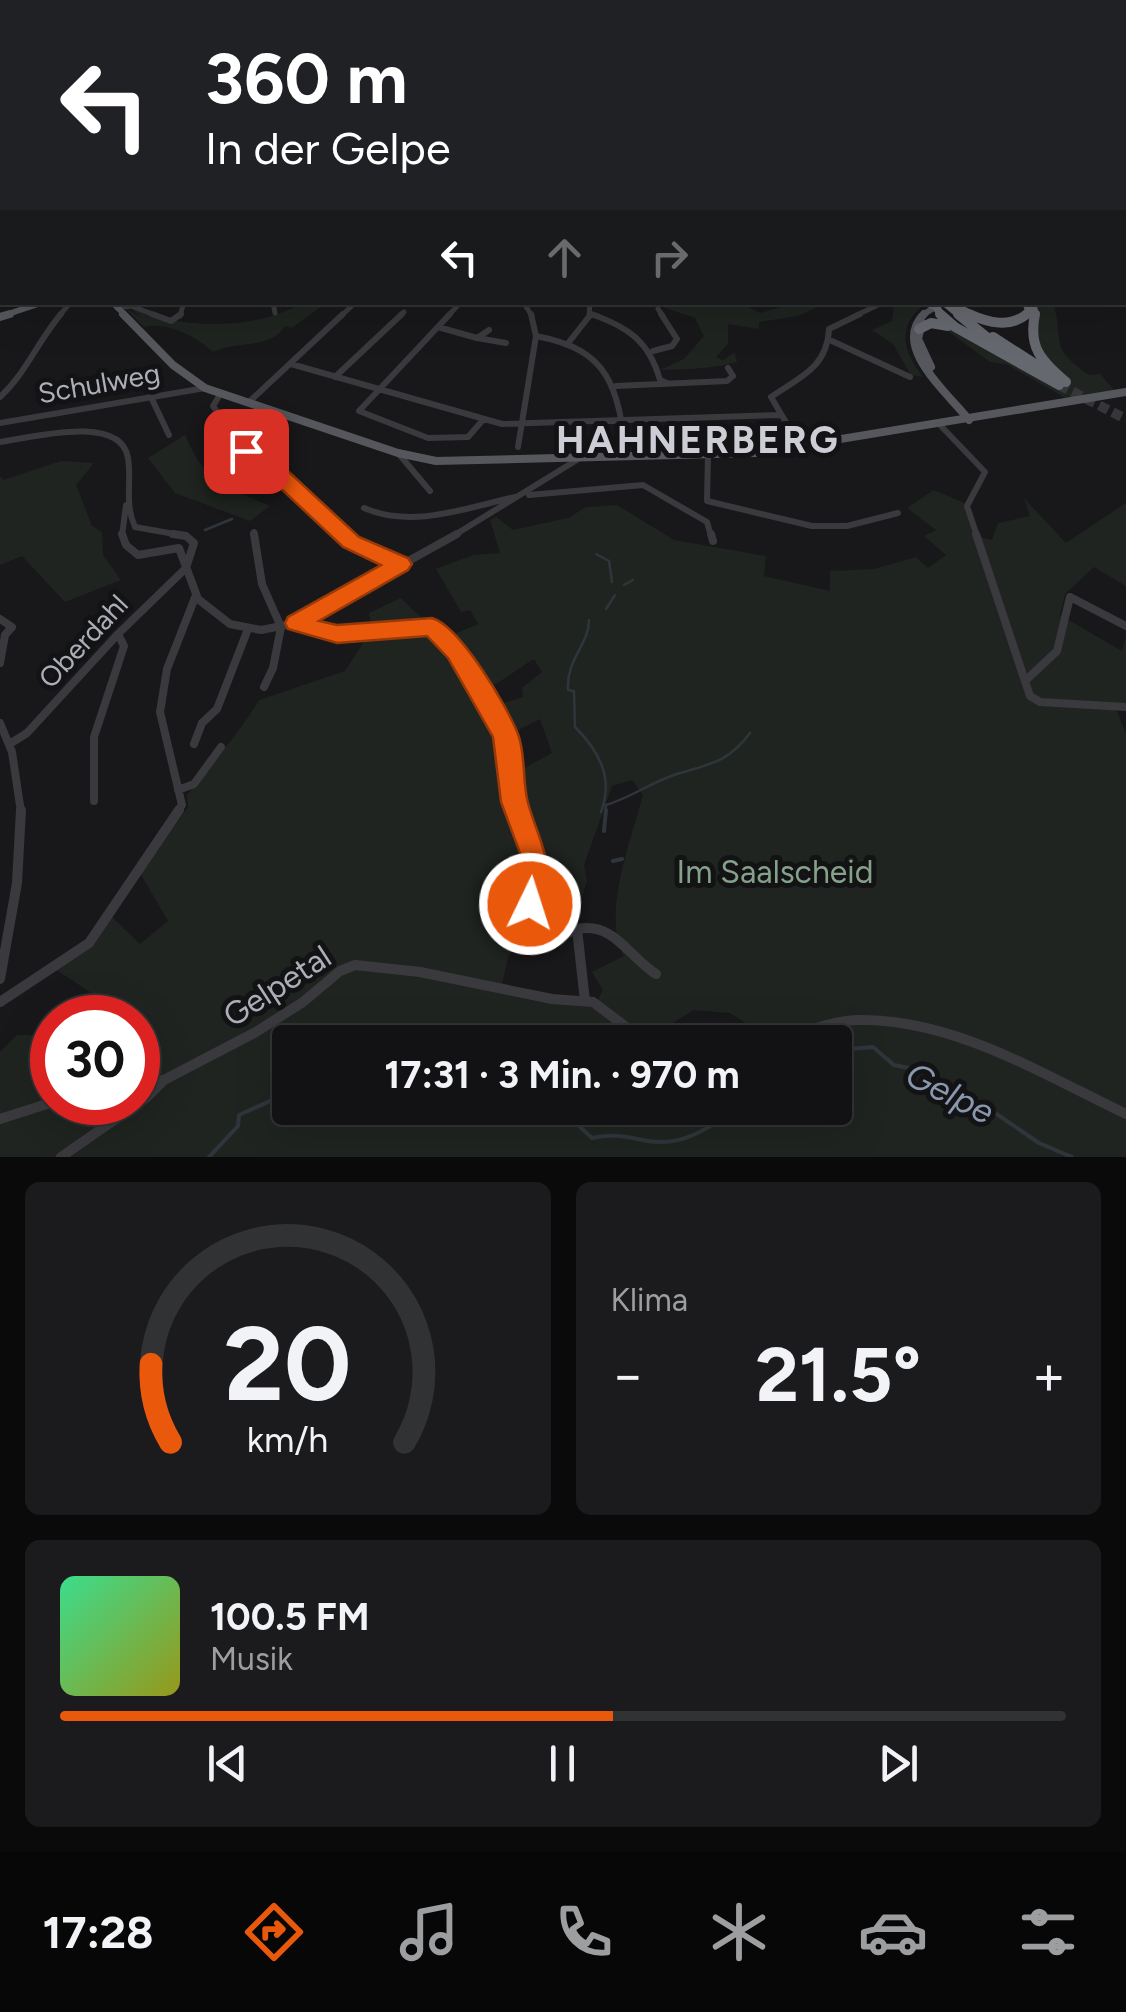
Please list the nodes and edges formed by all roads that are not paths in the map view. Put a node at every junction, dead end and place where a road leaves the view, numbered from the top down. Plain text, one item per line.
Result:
1 (35, 305) edge
2 (68, 305) edge
3 (115, 305) edge
4 (183, 305) edge
5 (273, 305) edge
6 (353, 305) edge
7 (525, 305) edge
8 (590, 305) edge
9 (878, 305) edge
10 (936, 305) edge
11 (936, 305) edge
12 (937, 305) edge
13 (939, 305) edge
14 (940, 305) edge
15 (1030, 305) edge
16 (1032, 305) edge
17 (458, 306) edge
18 (658, 308) dead end
19 (275, 312) dead end
20 (404, 312) dead end
21 (591, 314) junction
22 (0, 317) edge
23 (438, 327) junction
24 (919, 329) junction
25 (488, 330) dead end
26 (962, 332) junction
27 (536, 336) junction
28 (477, 338) junction
29 (832, 341) junction
30 (569, 342) junction
31 (506, 343) dead end
32 (653, 352) junction
33 (291, 364) junction
34 (728, 368) dead end
35 (335, 377) junction
36 (910, 377) dead end
37 (666, 383) junction
38 (1062, 384) junction
39 (616, 386) junction
40 (205, 388) junction
41 (380, 390) junction
42 (950, 393) junction
43 (221, 394) junction
44 (150, 395) junction
45 (0, 396) edge
46 (1124, 396) edge
47 (249, 402) junction
48 (962, 408) junction
49 (780, 415) junction
50 (993, 416) junction
51 (482, 420) junction
52 (972, 420) junction
53 (955, 422) junction
54 (0, 423) edge
55 (523, 424) junction
56 (623, 424) junction
57 (940, 425) junction
58 (169, 435) dead end
59 (0, 442) edge
60 (800, 446) junction
61 (518, 448) dead end
62 (398, 452) junction
63 (708, 454) junction
64 (627, 456) junction
65 (580, 458) junction
66 (430, 491) dead end
67 (523, 496) junction
68 (126, 505) junction
69 (364, 508) dead end
70 (898, 514) dead end
71 (254, 532) dead end
72 (713, 541) dead end
73 (400, 564) junction
74 (186, 568) junction
75 (196, 595) junction
76 (0, 619) edge
77 (297, 623) junction
78 (1126, 626) edge
79 (281, 627) junction
80 (248, 629) junction
81 (118, 634) junction
82 (0, 663) edge
83 (1024, 680) junction
84 (264, 687) dead end
85 (1126, 707) edge
86 (0, 722) edge
87 (11, 743) junction
88 (194, 744) dead end
89 (221, 747) dead end
90 (178, 790) junction
91 (94, 801) dead end
92 (577, 929) junction
93 (656, 974) dead end
94 (0, 979) edge
95 (585, 1000) junction
96 (0, 1002) edge
97 (624, 1025) edge
98 (833, 1025) edge
99 (164, 1080) junction
100 (160, 1081) edge
101 (30, 1110) edge
102 (1126, 1114) edge
103 (0, 1120) edge
104 (61, 1157) edge

1 - 22 main road
2 - 45 street
3 - 4 street
3 - 40 main road
5 - 19 street
6 - 33 street
7 - 27 street
8 - 21 street
9 - 29 street
10 - 24 main road
11 - 42 main road
12 - 26 highway
13 - 38 highway
14 - 15 highway
16 - 38 highway
17 - 23 street
18 - 32 street
20 - 35 street
21 - 30 street
21 - 32 street
23 - 28 street
23 - 41 street
24 - 26 highway
24 - 42 main road
25 - 28 street
26 - 38 highway
27 - 30 street
27 - 55 street
28 - 31 street
29 - 36 street
29 - 49 street
30 - 39 street
32 - 37 street
33 - 35 street
33 - 47 street
34 - 37 street
35 - 41 street
37 - 39 street
39 - 56 street
40 - 43 main road
40 - 44 street, Schulweg
41 - 51 street
41 - 51 street
42 - 48 main road
43 - 47 main road
43 - 73 street
44 - 54 street, Schulweg
44 - 58 street
46 - 50 main road
47 - 62 main road
48 - 50 main road
48 - 52 main road
48 - 53 main road
49 - 56 street
49 - 60 street
50 - 52 main road
51 - 55 street
52 - 53 main road
53 - 57 main road
55 - 56 street
55 - 61 street
56 - 64 street
57 - 60 main road
57 - 83 street
59 - 68 street
60 - 63 main road
62 - 65 main road
62 - 66 street
63 - 64 main road
63 - 70 street
64 - 65 main road
65 - 67 street
67 - 69 street
67 - 72 street
67 - 73 street
68 - 74 street
68 - 74 street
71 - 79 street
73 - 77 street
74 - 75 street
74 - 81 street, Oberdahl
75 - 80 street
75 - 90 street
76 - 82 street
77 - 79 street
77 - 92 street
78 - 83 street
79 - 80 street
79 - 84 street
80 - 88 street
81 - 87 street, Oberdahl
81 - 91 street
83 - 85 street
86 - 87 street
87 - 94 street
89 - 90 street
90 - 96 street
92 - 93 street
92 - 95 street
95 - 97 street, Gelpetal
95 - 99 street, Gelpetal
98 - 102 street
99 - 100 street
99 - 104 street, Gelpetal
101 - 103 street

